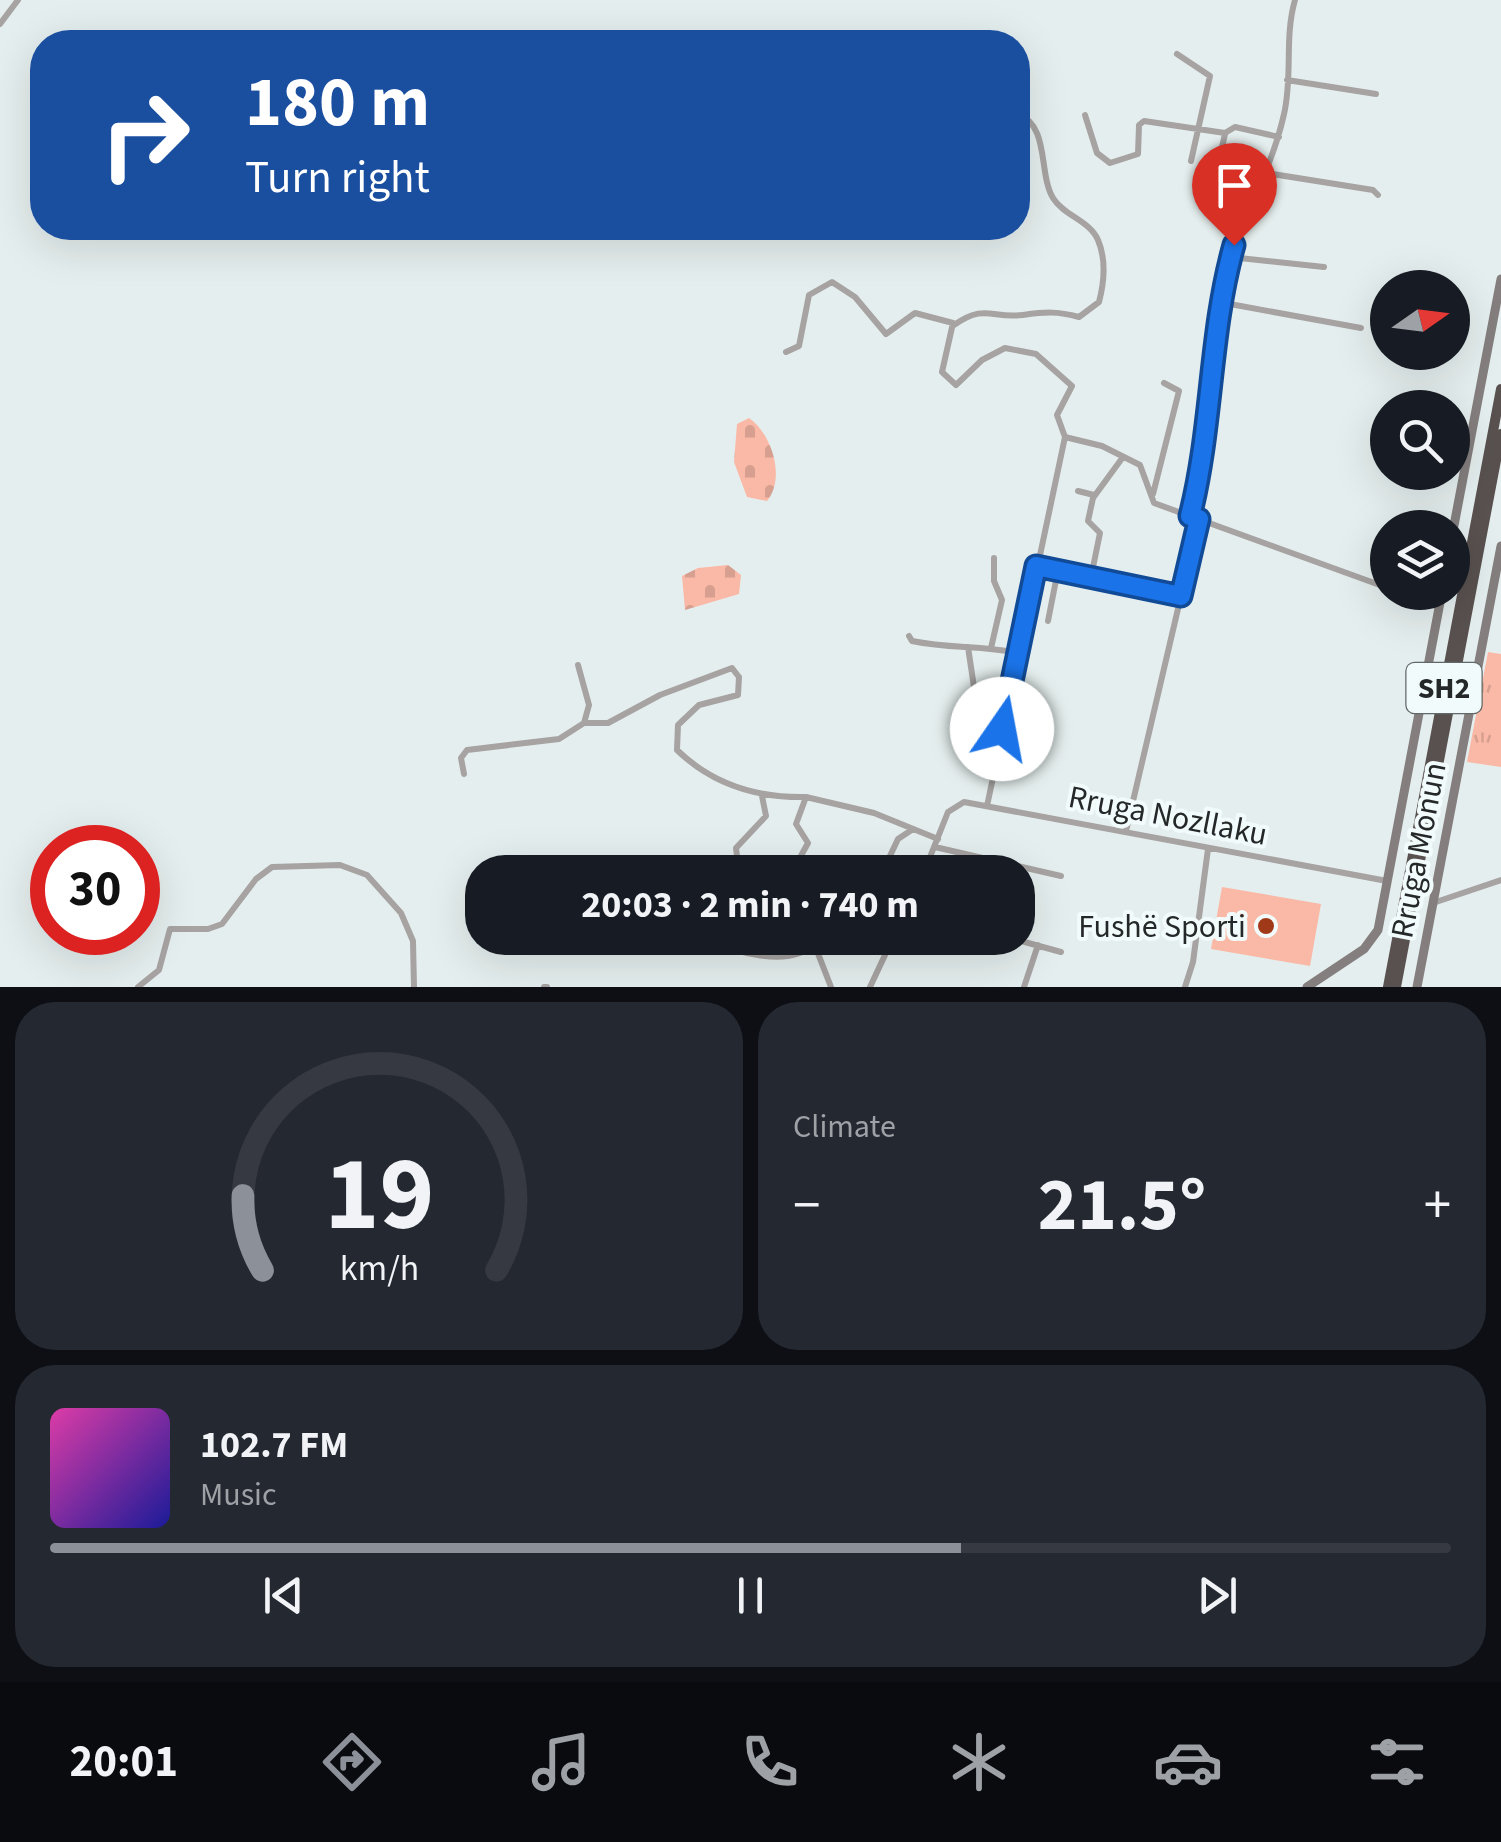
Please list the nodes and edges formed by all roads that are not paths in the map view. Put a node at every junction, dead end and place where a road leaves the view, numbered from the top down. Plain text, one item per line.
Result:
1 (18, 0) edge
2 (1296, 0) edge
3 (0, 24) edge
4 (1177, 54) dead end
5 (1287, 80) junction
6 (1376, 94) dead end
7 (1084, 114) dead end
8 (1030, 125) edge
9 (1198, 127) junction
10 (1225, 133) junction
11 (1279, 137) junction
12 (1191, 161) dead end
13 (1266, 173) junction
14 (1205, 192) dead end
15 (1378, 195) dead end
16 (1230, 256) junction
17 (1324, 268) dead end
18 (1501, 279) edge
19 (1219, 302) junction
20 (954, 326) junction
21 (1361, 328) dead end
22 (786, 352) dead end
23 (1164, 383) dead end
24 (1501, 389) edge
25 (1501, 434) edge
26 (1064, 437) junction
27 (1124, 456) junction
28 (1078, 491) dead end
29 (1094, 495) junction
30 (1150, 500) junction
31 (1457, 510) edge
32 (1195, 517) junction
33 (1501, 546) edge
34 (994, 558) dead end
35 (1036, 566) junction
36 (1058, 570) junction
37 (1091, 577) junction
38 (1370, 581) edge
39 (1181, 596) junction
40 (1438, 610) edge
41 (1048, 620) dead end
42 (909, 636) dead end
43 (968, 646) junction
44 (991, 648) junction
45 (1018, 652) junction
46 (578, 665) dead end
47 (971, 703) dead end
48 (584, 723) junction
49 (464, 774) dead end
50 (762, 796) junction
51 (806, 797) junction
52 (987, 806) junction
53 (914, 828) junction
54 (1126, 831) junction
55 (936, 843) junction
56 (1208, 848) junction
57 (737, 855) edge
58 (801, 855) edge
59 (890, 855) edge
60 (931, 855) edge
61 (1061, 876) dead end
62 (1501, 880) edge
63 (1387, 881) junction
64 (1433, 904) junction
65 (1035, 944) edge
66 (1038, 945) junction
67 (1061, 952) dead end
68 (767, 955) edge
69 (803, 955) edge
70 (820, 955) edge
71 (885, 955) edge
72 (138, 987) edge
73 (414, 987) edge
74 (831, 987) edge
75 (870, 987) edge
76 (1024, 987) edge
77 (1186, 987) edge
78 (1307, 987) edge
79 (1388, 987) edge
80 (1396, 987) edge
81 (1418, 987) edge

1 - 3 street
2 - 5 street
4 - 9 street
5 - 6 street
5 - 11 street
7 - 9 street
8 - 20 street
9 - 10 street
9 - 12 street
10 - 11 street
10 - 14 street
11 - 13 street
13 - 15 street
13 - 16 street
16 - 17 street
16 - 19 street
18 - 31 main road
19 - 21 street
19 - 32 street
20 - 22 street
20 - 26 street
23 - 30 street
24 - 79 highway, SH2
25 - 80 highway, SH2
26 - 27 street
26 - 35 street
27 - 29 street
27 - 30 street
28 - 29 street
29 - 37 street
30 - 32 street
32 - 38 street
32 - 39 street
33 - 64 main road, Rruga Monun
34 - 44 street
35 - 36 street
35 - 45 street
36 - 37 street
36 - 41 street
37 - 39 street
39 - 54 street
40 - 63 main road
42 - 43 street
43 - 44 street
43 - 47 street
44 - 45 street
45 - 52 street
46 - 48 street
48 - 49 street
48 - 50 street
50 - 51 street
50 - 57 street
51 - 53 street
51 - 58 street
52 - 54 street, Rruga Nozllaku
52 - 55 street
53 - 55 street
53 - 59 street
54 - 56 street, Rruga Nozllaku
55 - 60 street
55 - 61 street
56 - 63 street, Rruga Nozllaku
56 - 77 street
62 - 64 street
63 - 78 main road
64 - 81 main road, Rruga Monun
65 - 66 street
66 - 67 street
66 - 76 street
68 - 69 street
70 - 74 street
71 - 75 street
72 - 73 street

